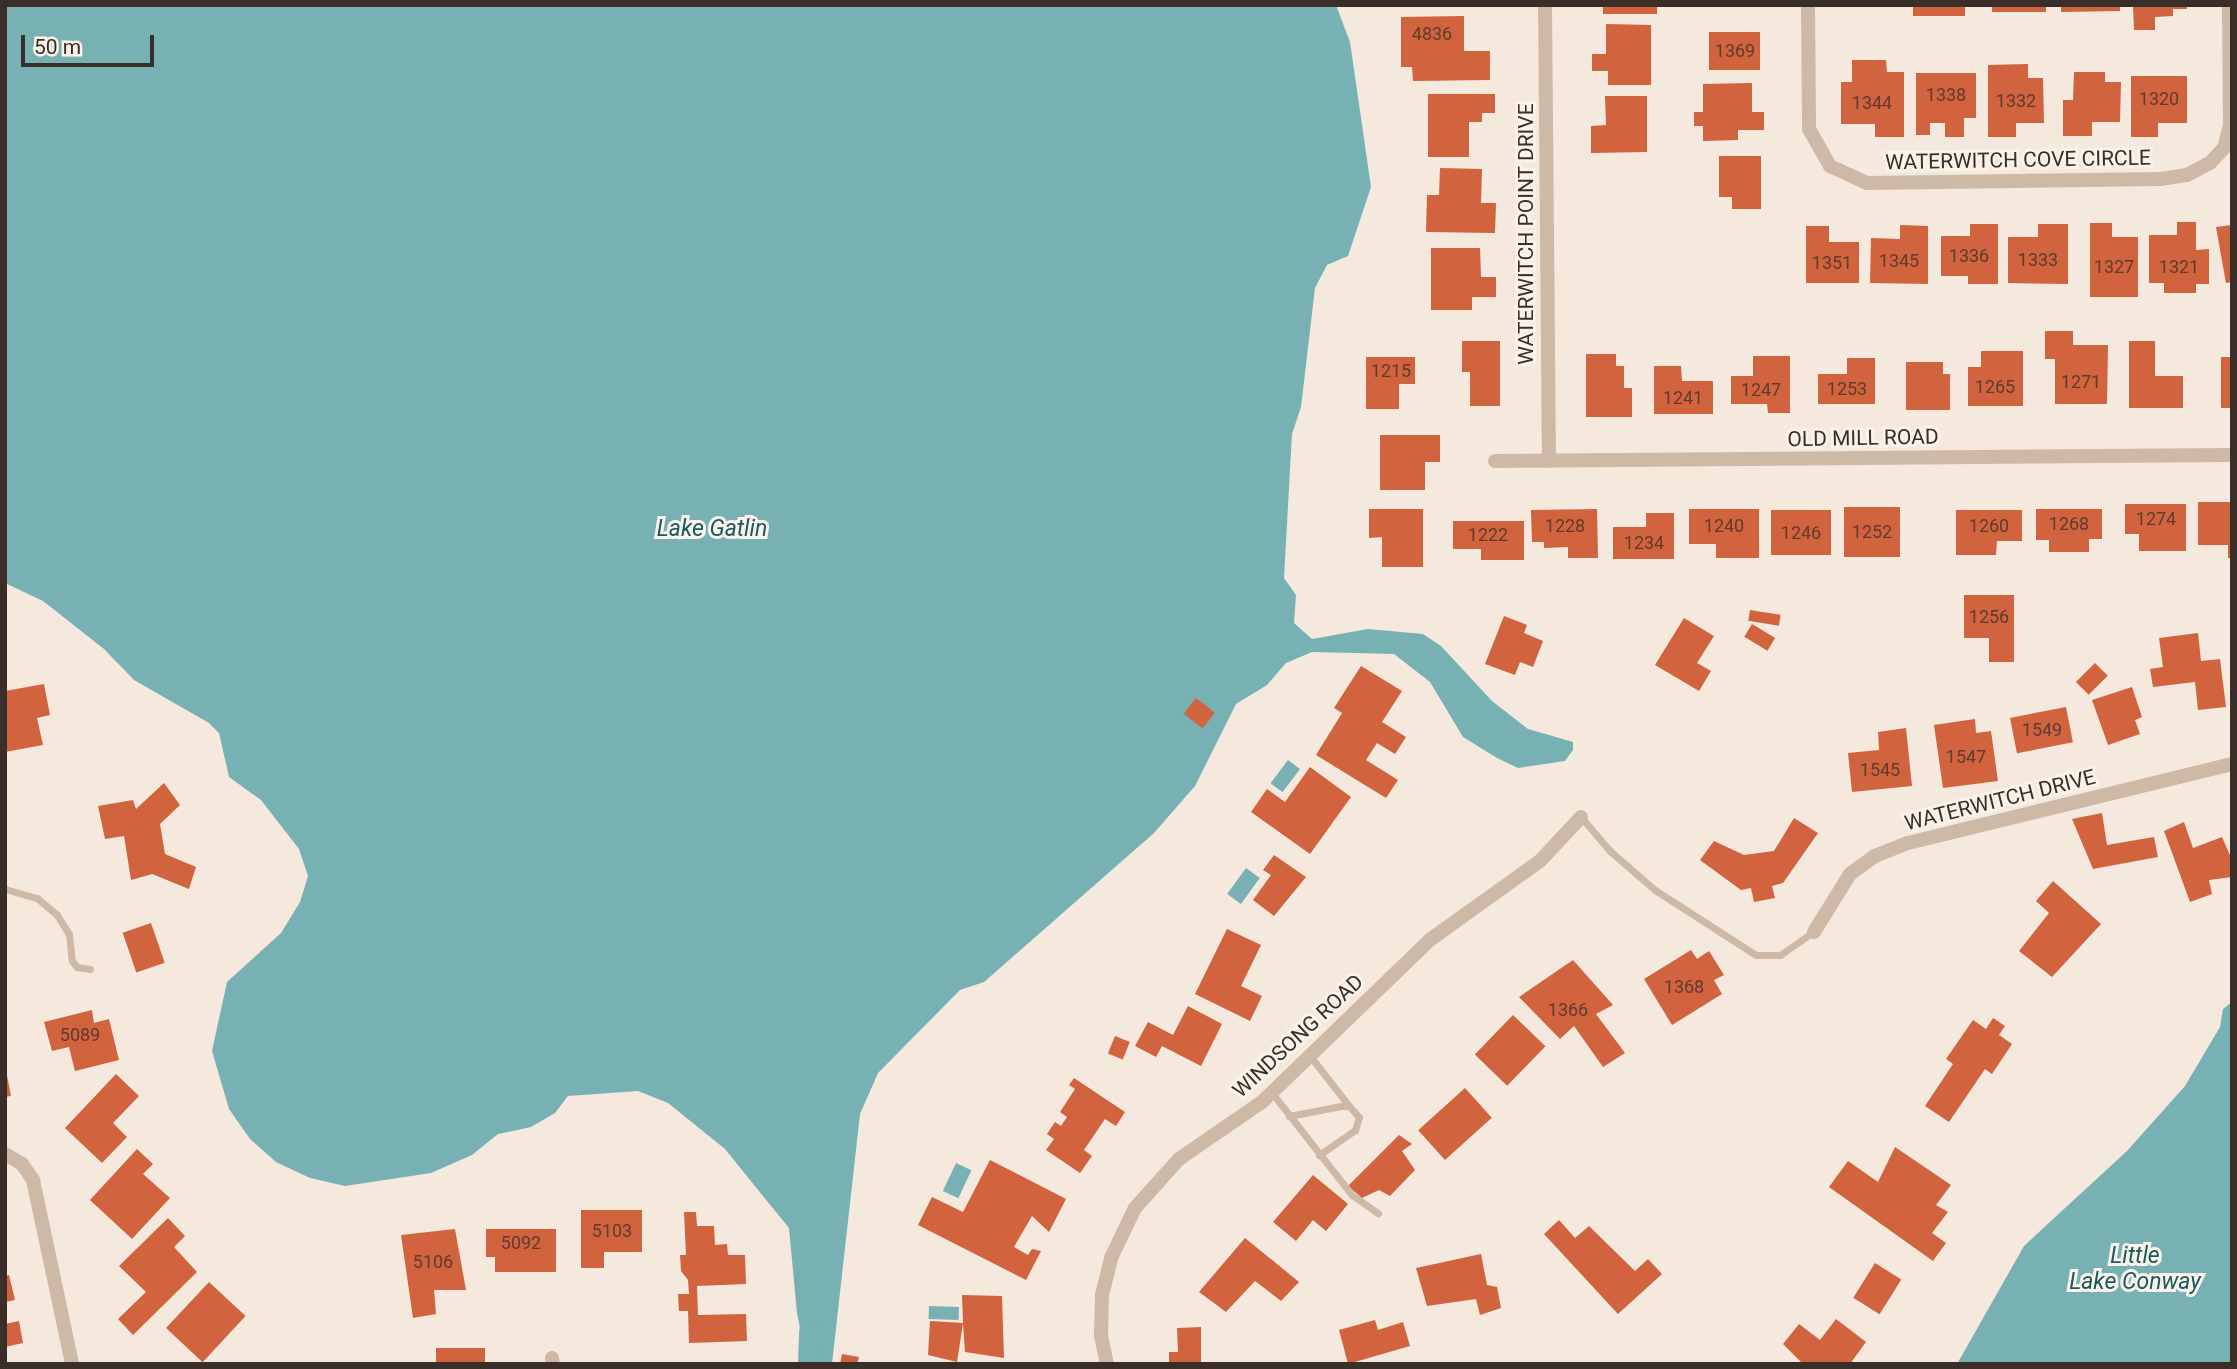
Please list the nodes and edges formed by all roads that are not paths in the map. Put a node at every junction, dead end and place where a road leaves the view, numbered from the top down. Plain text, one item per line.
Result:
1 (1545, 5) edge
2 (1808, 5) edge
3 (2229, 5) edge
4 (2232, 455) edge
5 (1495, 461) dead end
6 (1549, 461) junction
7 (2232, 764) edge
8 (1581, 817) joint
9 (5, 889) edge
10 (1814, 932) joint
11 (90, 969) dead end
12 (1310, 1056) junction
13 (1272, 1093) junction
14 (1349, 1106) junction
15 (1289, 1116) junction
16 (5, 1154) edge
17 (1319, 1155) junction
18 (1378, 1213) dead end
19 (72, 1364) edge
20 (1107, 1364) edge

1 - 6 street, WATERWITCH POINT DRIVE
2 - 3 street, WATERWITCH COVE CIRCLE
4 - 6 street, OLD MILL ROAD
5 - 6 street, OLD MILL ROAD
7 - 10 street, WATERWITCH DRIVE
8 - 10 lane
8 - 12 street, WINDSONG ROAD
9 - 11 lane
12 - 13 street, WINDSONG ROAD
12 - 14 lane
13 - 15 lane
13 - 20 street, WINDSONG ROAD
14 - 15 lane
14 - 17 lane
15 - 17 lane
16 - 19 street
17 - 18 lane

